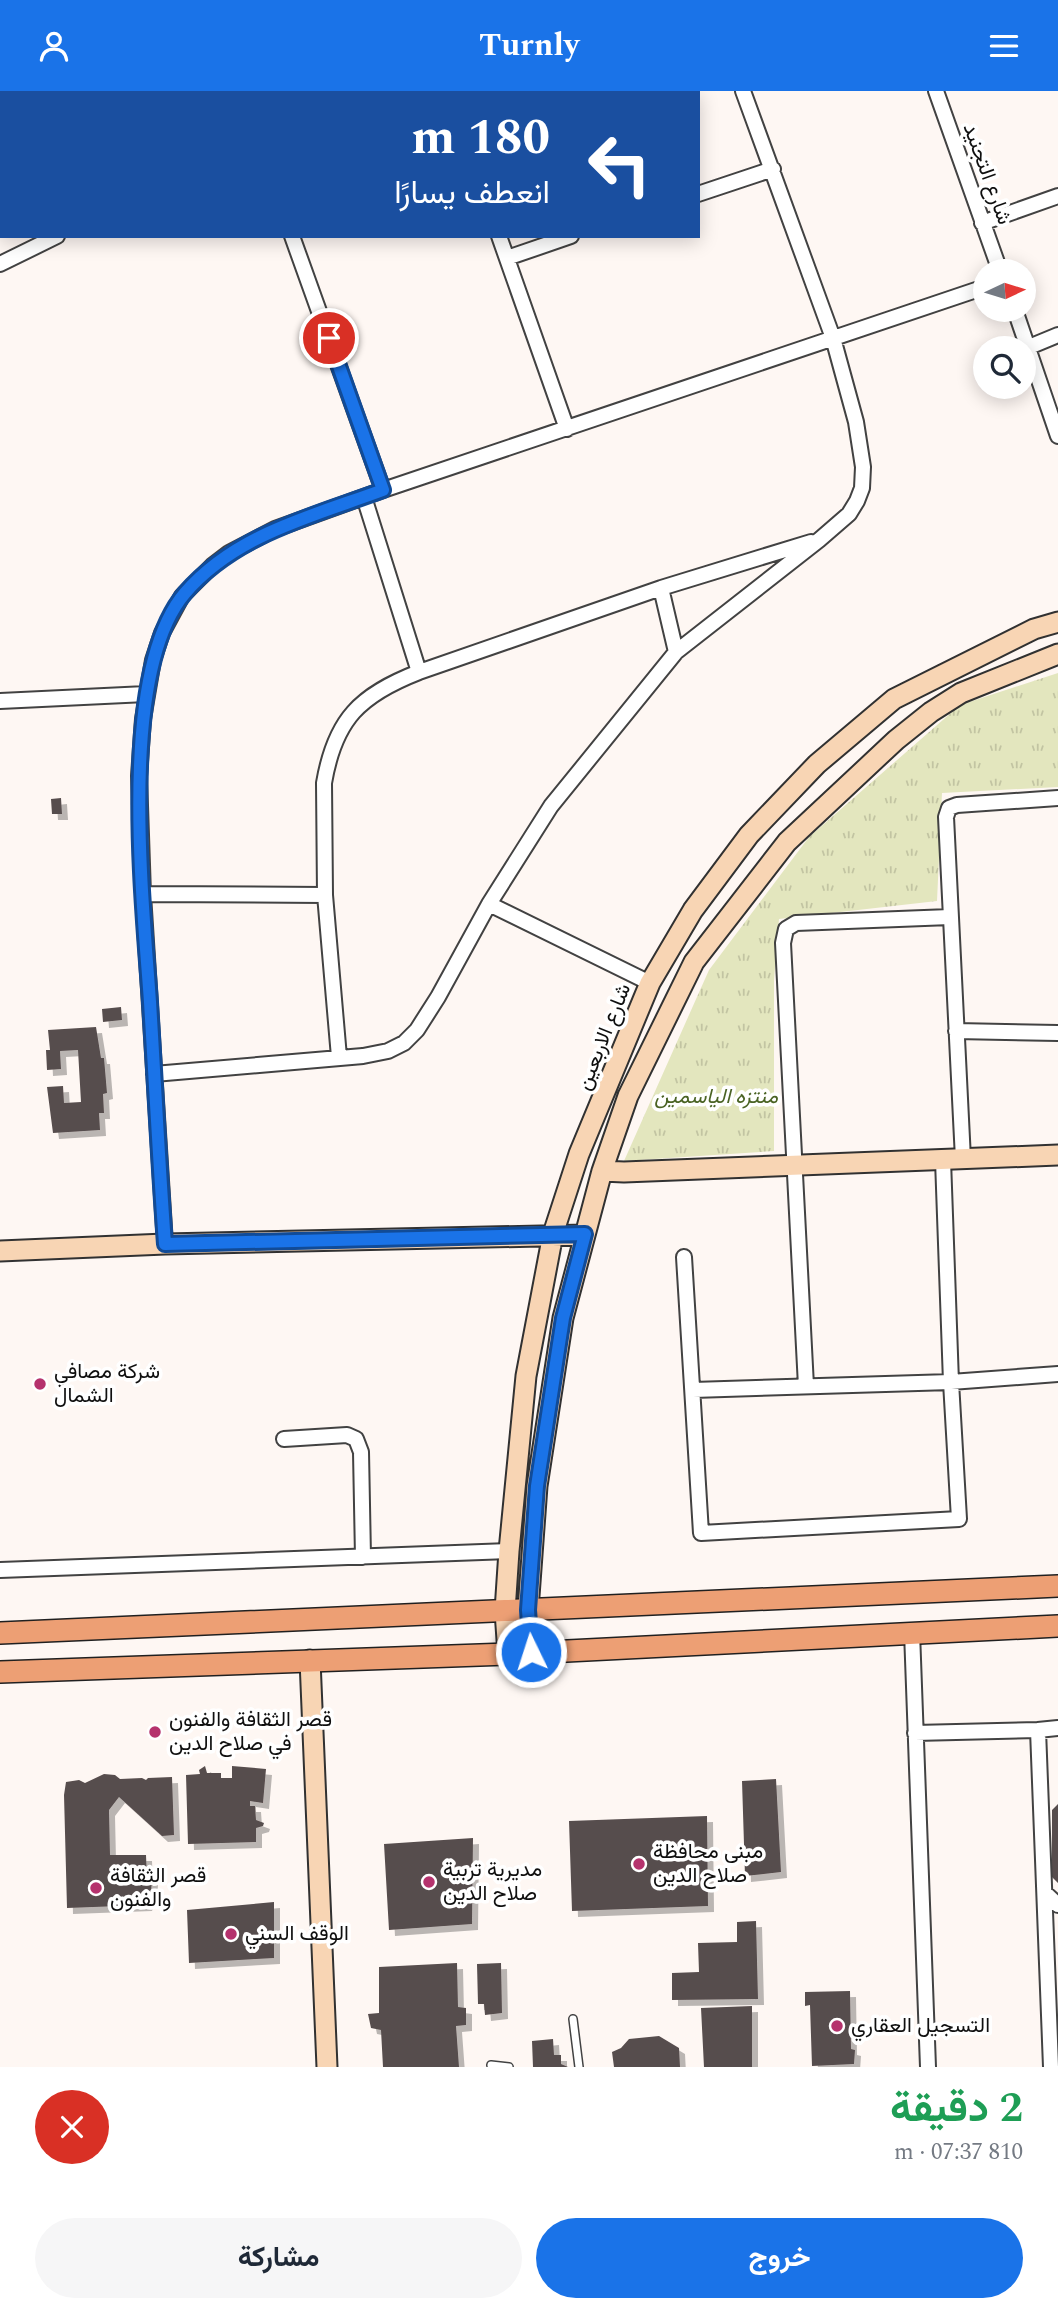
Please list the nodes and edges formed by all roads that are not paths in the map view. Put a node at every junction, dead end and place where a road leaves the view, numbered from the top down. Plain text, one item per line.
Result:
1 (743, 91) edge
2 (936, 91) edge
3 (773, 169) junction
4 (700, 193) edge
5 (1058, 196) edge
6 (982, 223) junction
7 (53, 238) edge
8 (293, 238) edge
9 (500, 238) edge
10 (565, 238) edge
11 (507, 258) junction
12 (996, 259) edge
13 (0, 264) edge
14 (973, 291) edge
15 (1058, 335) edge
16 (833, 338) junction
17 (1036, 344) edge
18 (1036, 368) edge
19 (567, 429) junction
20 (1058, 436) edge
21 (383, 490) junction
22 (364, 497) junction
23 (819, 540) junction
24 (661, 588) junction
25 (1058, 622) edge
26 (1034, 629) junction
27 (676, 652) junction
28 (1051, 657) edge
29 (419, 672) junction
30 (146, 694) junction
31 (0, 701) edge
32 (1058, 798) edge
33 (143, 894) junction
34 (326, 895) junction
35 (489, 904) junction
36 (950, 917) junction
37 (650, 983) junction
38 (956, 1031) junction
39 (1058, 1033) edge
40 (339, 1057) junction
41 (154, 1074) junction
42 (1058, 1155) edge
43 (953, 1159) junction
44 (794, 1165) junction
45 (602, 1171) junction
46 (553, 1234) junction
47 (585, 1234) junction
48 (165, 1244) junction
49 (0, 1251) edge
50 (684, 1257) dead end
51 (1058, 1374) edge
52 (951, 1382) junction
53 (806, 1386) junction
54 (693, 1390) junction
55 (284, 1439) dead end
56 (509, 1552) junction
57 (363, 1557) junction
58 (0, 1570) edge
59 (1058, 1585) edge
60 (528, 1610) junction
61 (505, 1611) junction
62 (1058, 1626) edge
63 (912, 1632) junction
64 (0, 1633) edge
65 (531, 1652) junction
66 (508, 1654) junction
67 (310, 1660) junction
68 (0, 1672) edge
69 (1058, 1728) edge
70 (1038, 1730) junction
71 (915, 1733) junction
72 (1045, 1893) junction
73 (1058, 1905) edge
74 (573, 2019) dead end
75 (1053, 2064) edge
76 (491, 2065) dead end
77 (327, 2067) edge
78 (509, 2067) edge
79 (579, 2067) edge
80 (928, 2067) edge

1 - 3 street
2 - 6 street, شارع التجنيد
3 - 4 street
3 - 16 street
5 - 6 street
6 - 12 street, شارع التجنيد
7 - 13 street
8 - 21 street
9 - 11 street
10 - 11 street
11 - 19 street
14 - 16 street
15 - 17 street
16 - 19 street
16 - 23 street
18 - 20 street
19 - 21 street
21 - 22 street
22 - 29 street
22 - 30 street
23 - 24 street
23 - 27 street
24 - 27 street
24 - 29 street
25 - 26 main road, شارع الاربعين
26 - 28 main road
26 - 37 main road, شارع الاربعين
27 - 35 street
28 - 45 main road
29 - 34 street
30 - 31 street
30 - 33 street
32 - 36 street
33 - 34 street
33 - 41 street
34 - 40 street
35 - 37 street
35 - 40 street
36 - 38 street
36 - 44 street
37 - 46 main road, شارع الاربعين
38 - 39 street
38 - 43 street
40 - 41 street
41 - 48 street
42 - 43 main road
43 - 44 main road
43 - 52 street
44 - 45 main road
44 - 53 street
45 - 47 main road
46 - 47 main road
46 - 48 main road
46 - 56 main road, شارع الاربعين
47 - 60 main road
48 - 49 main road
50 - 54 street
51 - 52 street
52 - 53 street
52 - 54 street
53 - 54 street
55 - 57 street
56 - 57 street
56 - 61 main road, شارع الاربعين
57 - 58 street
59 - 60 main road
60 - 61 main road
60 - 65 main road
61 - 64 main road
61 - 66 main road, شارع الاربعين
62 - 63 main road
63 - 65 main road
63 - 71 street
65 - 66 main road
66 - 67 main road
67 - 68 main road
67 - 77 main road
69 - 70 street
70 - 71 street
70 - 72 street
71 - 80 street
72 - 73 street
72 - 75 street
74 - 79 lane
76 - 78 lane

